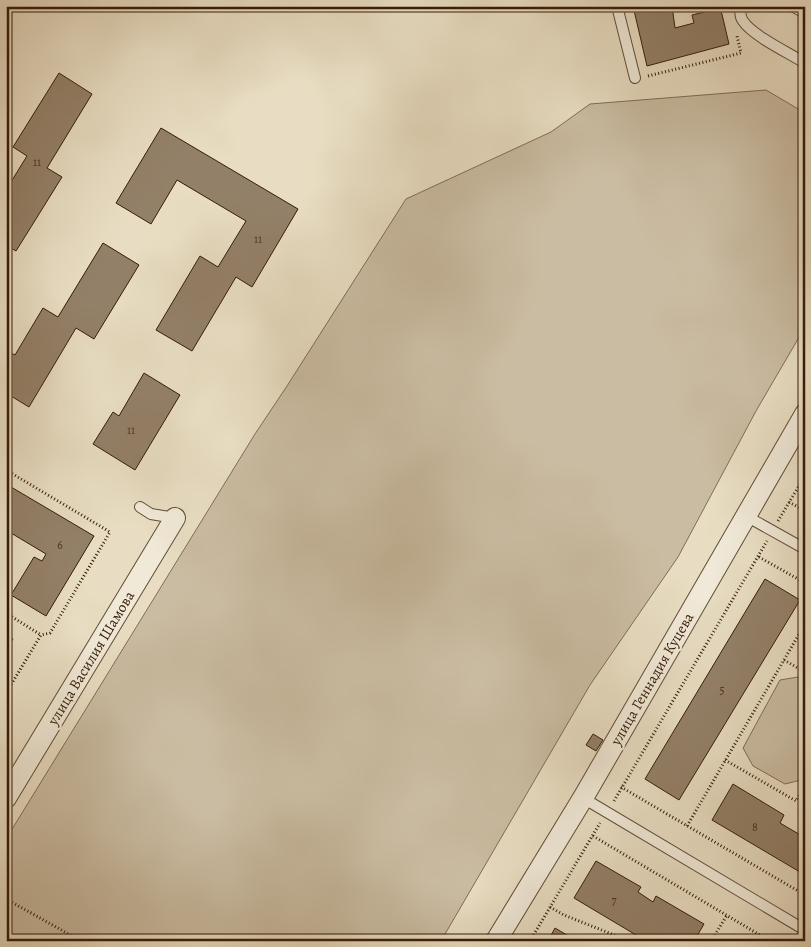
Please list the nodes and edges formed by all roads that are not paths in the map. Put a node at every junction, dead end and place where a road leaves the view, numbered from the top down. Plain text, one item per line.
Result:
1 (617, 6) edge
2 (741, 6) edge
3 (792, 6) edge
4 (805, 13) edge
5 (805, 63) edge
6 (635, 78) dead end
7 (805, 414) edge
8 (140, 507) dead end
9 (746, 516) junction
10 (175, 518) joint
11 (805, 549) edge
12 (6, 798) edge
13 (583, 798) junction
14 (805, 930) edge
15 (496, 941) edge

1 - 6 lane
2 - 5 lane
3 - 4 lane
7 - 9 street, улица Геннадия Куцева
8 - 10 lane
9 - 11 lane
9 - 13 street, улица Геннадия Куцева
10 - 12 street, улица Василия Шамова
13 - 14 lane
13 - 15 street, улица Геннадия Куцева

